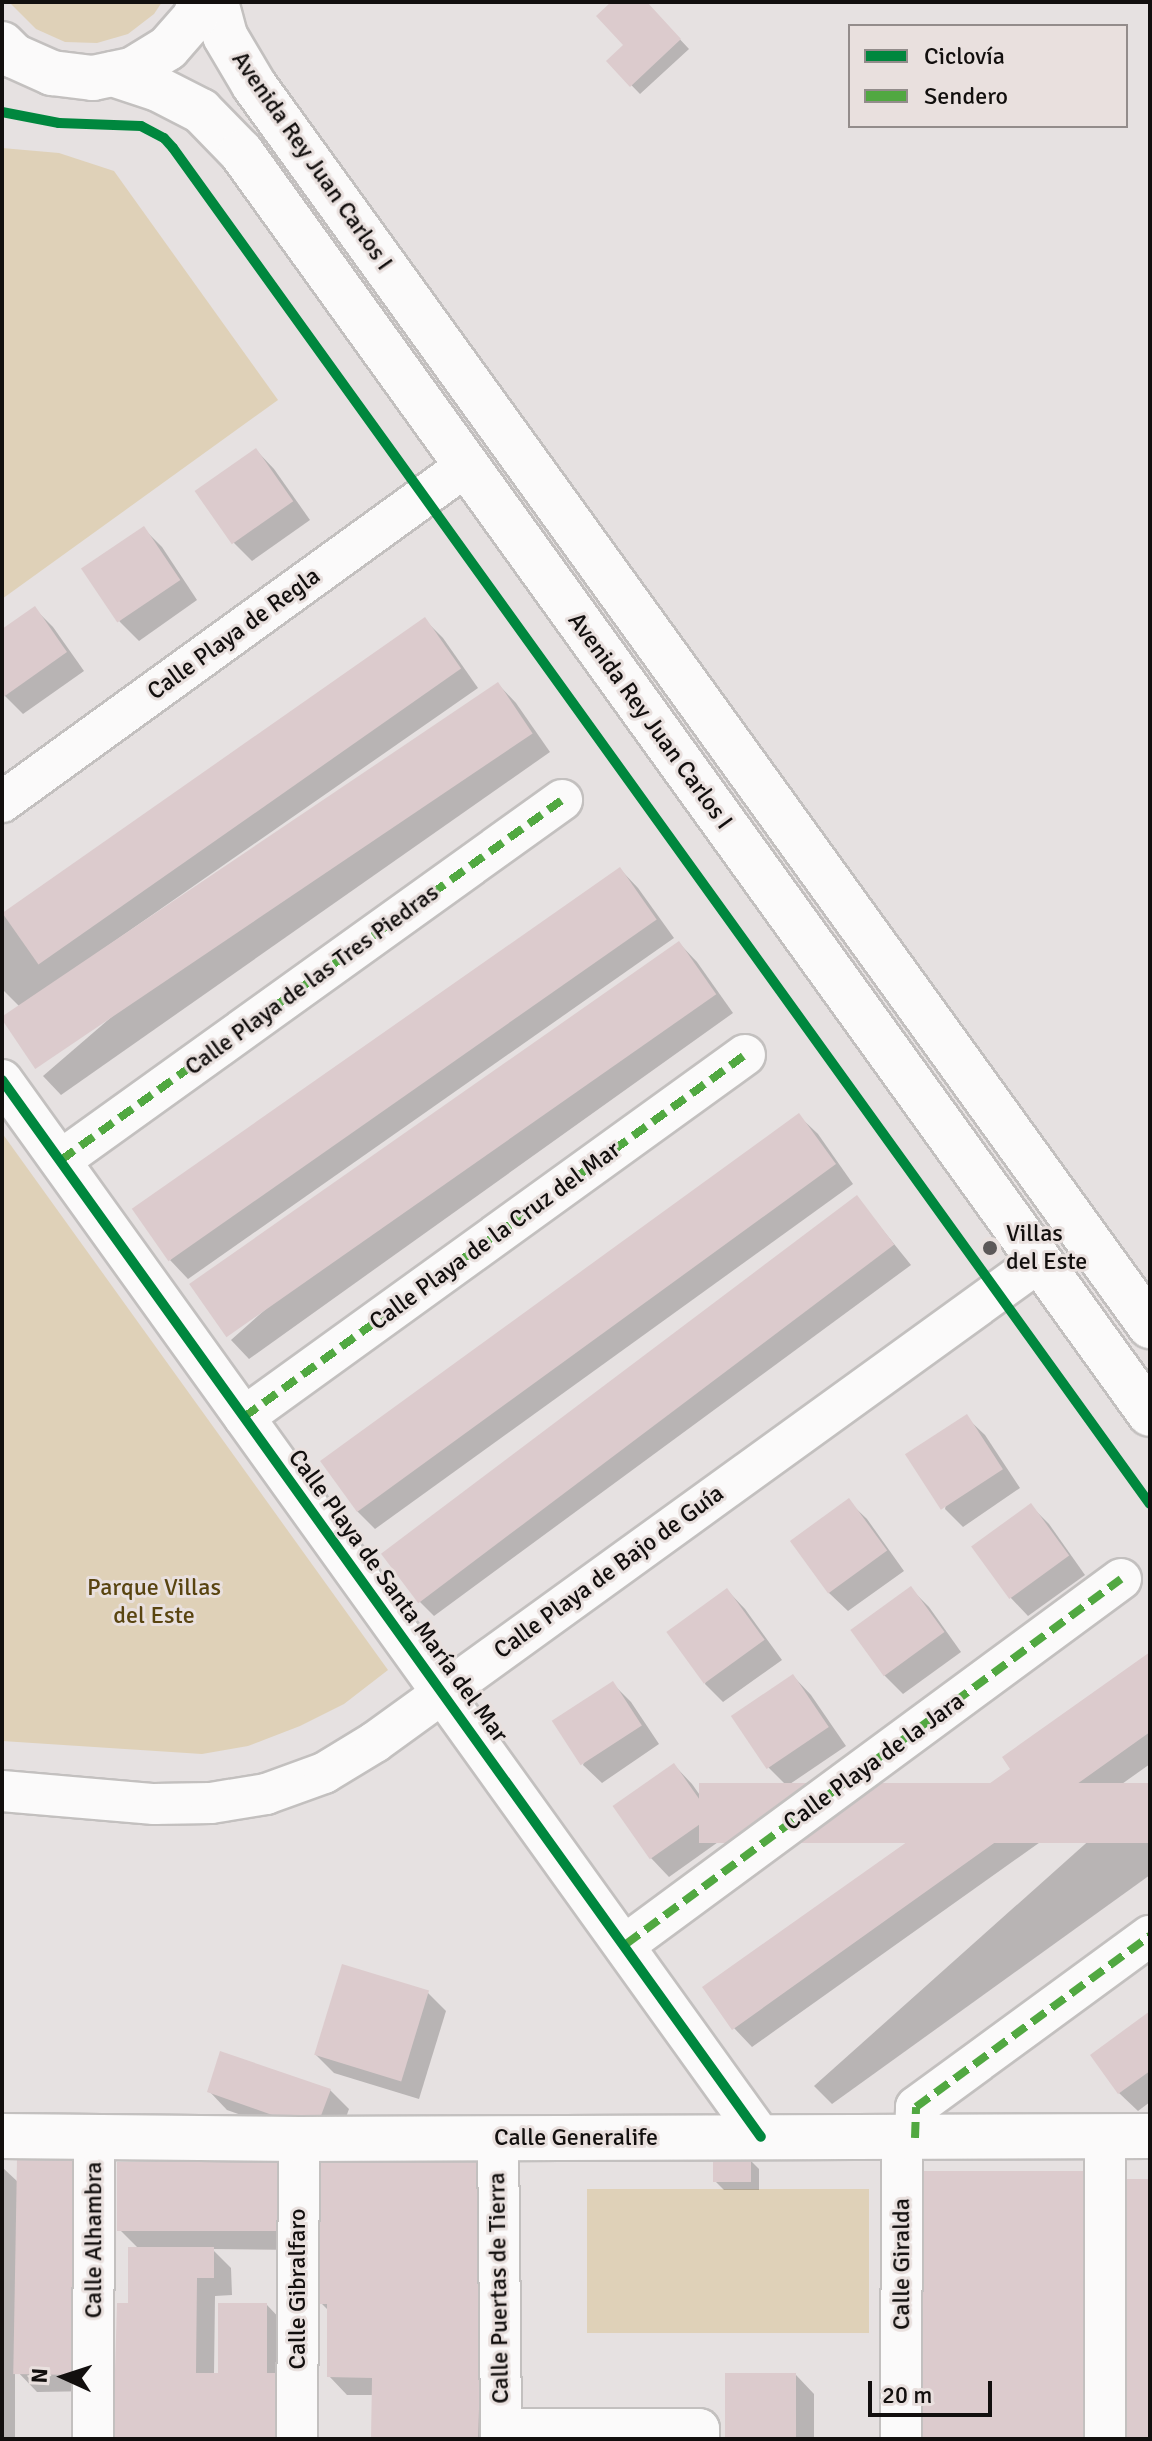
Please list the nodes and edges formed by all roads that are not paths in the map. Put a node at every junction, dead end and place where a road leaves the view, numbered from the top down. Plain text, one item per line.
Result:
1 (200, 2) edge
2 (216, 2) edge
3 (2, 44) edge
4 (2, 70) edge
5 (52, 73) junction
6 (113, 74) junction
7 (466, 466) junction
8 (562, 800) dead end
9 (2, 802) edge
10 (745, 1055) dead end
11 (2, 1080) edge
12 (61, 1160) junction
13 (1040, 1261) junction
14 (1150, 1326) edge
15 (1150, 1414) edge
16 (244, 1417) junction
17 (1121, 1579) dead end
18 (442, 1692) junction
19 (2, 1791) edge
20 (1150, 1936) edge
21 (626, 1944) junction
22 (2, 2136) edge
23 (94, 2136) junction
24 (1105, 2136) junction
25 (1150, 2136) edge
26 (761, 2137) junction
27 (498, 2138) junction
28 (909, 2138) junction
29 (299, 2139) junction
30 (501, 2434) edge
31 (93, 2439) edge
32 (297, 2439) edge
33 (699, 2439) edge
34 (901, 2439) edge
35 (1105, 2439) edge

1 - 6 main road, Avenida Rey Juan Carlos I
2 - 14 main road, Avenida Rey Juan Carlos I
3 - 5 main road, Avenida Rey Juan Carlos I
4 - 5 main road
5 - 6 main road, Avenida Rey Juan Carlos I
6 - 7 main road, Avenida Rey Juan Carlos I
7 - 9 street, Calle Playa de Regla
7 - 13 main road, Avenida Rey Juan Carlos I
8 - 12 street, Calle Playa de las Tres Piedras
10 - 16 street, Calle Playa de la Cruz del Mar
11 - 12 street, Calle Playa de Santa María del Mar
12 - 16 street, Calle Playa de Santa María del Mar
13 - 15 main road, Avenida Rey Juan Carlos I
13 - 18 street, Calle Playa de Bajo de Guía
16 - 18 street, Calle Playa de Santa María del Mar
17 - 21 street, Calle Playa de la Jara
18 - 19 street, Calle Playa de Bajo de Guía
18 - 21 street, Calle Playa de Santa María del Mar
20 - 28 street, Calle Giralda
21 - 26 street, Calle Playa de Santa María del Mar
22 - 23 main road, Calle Generalife
23 - 29 main road, Calle Generalife
23 - 31 street, Calle Alhambra
24 - 25 main road, Calle Generalife
24 - 28 main road, Calle Generalife
24 - 35 street
26 - 27 main road, Calle Generalife
26 - 28 main road, Calle Generalife
27 - 29 main road, Calle Generalife
27 - 30 street, Calle Puertas de Tierra
28 - 34 street, Calle Giralda
29 - 32 street, Calle Gibralfaro
30 - 33 street

